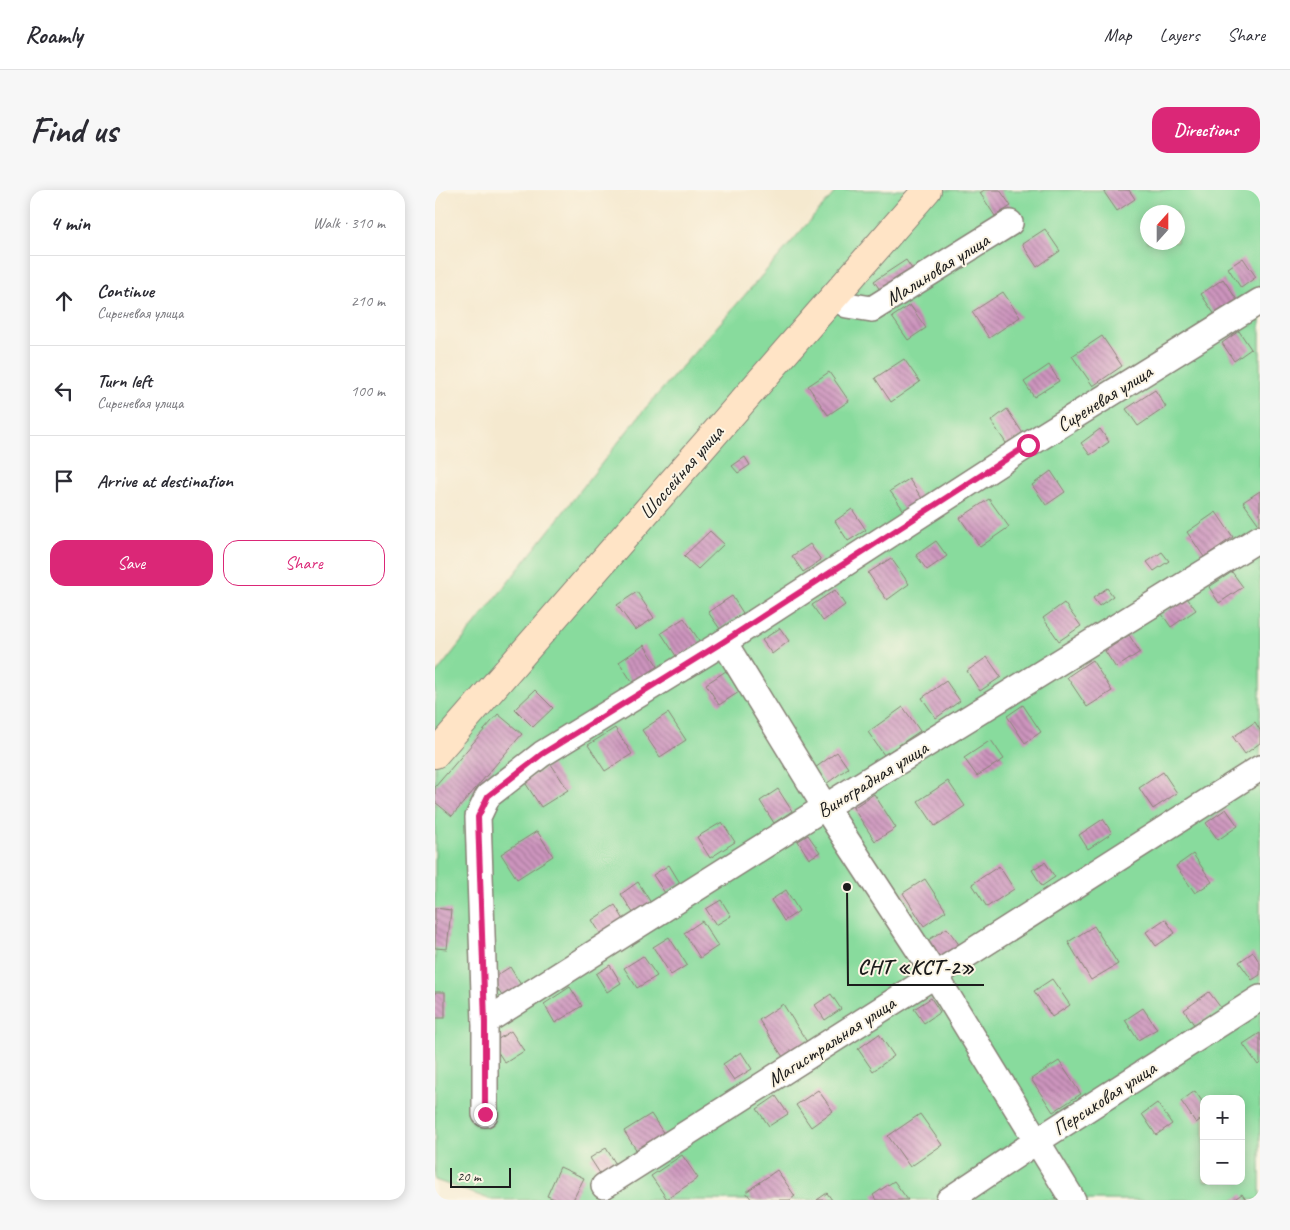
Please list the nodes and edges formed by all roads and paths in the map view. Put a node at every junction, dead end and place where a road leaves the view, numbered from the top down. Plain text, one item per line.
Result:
1 (927, 190) edge
2 (1010, 223) dead end
3 (835, 296) junction
4 (1260, 301) edge
5 (1260, 538) edge
6 (723, 642) junction
7 (435, 754) edge
8 (1260, 768) edge
9 (825, 807) junction
10 (935, 975) junction
11 (1260, 998) edge
12 (485, 1022) junction
13 (485, 1114) dead end
14 (1037, 1141) junction
15 (604, 1186) dead end
16 (949, 1200) edge
17 (1073, 1200) edge

1 - 3 street, Шоссейная улица
2 - 3 street, Малиновая улица
3 - 7 street, Шоссейная улица
4 - 6 street, Сиреневая улица
5 - 9 street, Виноградная улица
6 - 9 street
6 - 12 street, Сиреневая улица
8 - 10 street, Магистральная улица
9 - 10 street
9 - 12 street, Виноградная улица
10 - 14 street
10 - 15 street, Магистральная улица
11 - 14 street, Персиковая улица
12 - 13 street, Сиреневая улица
14 - 16 street, Персиковая улица
14 - 17 street

